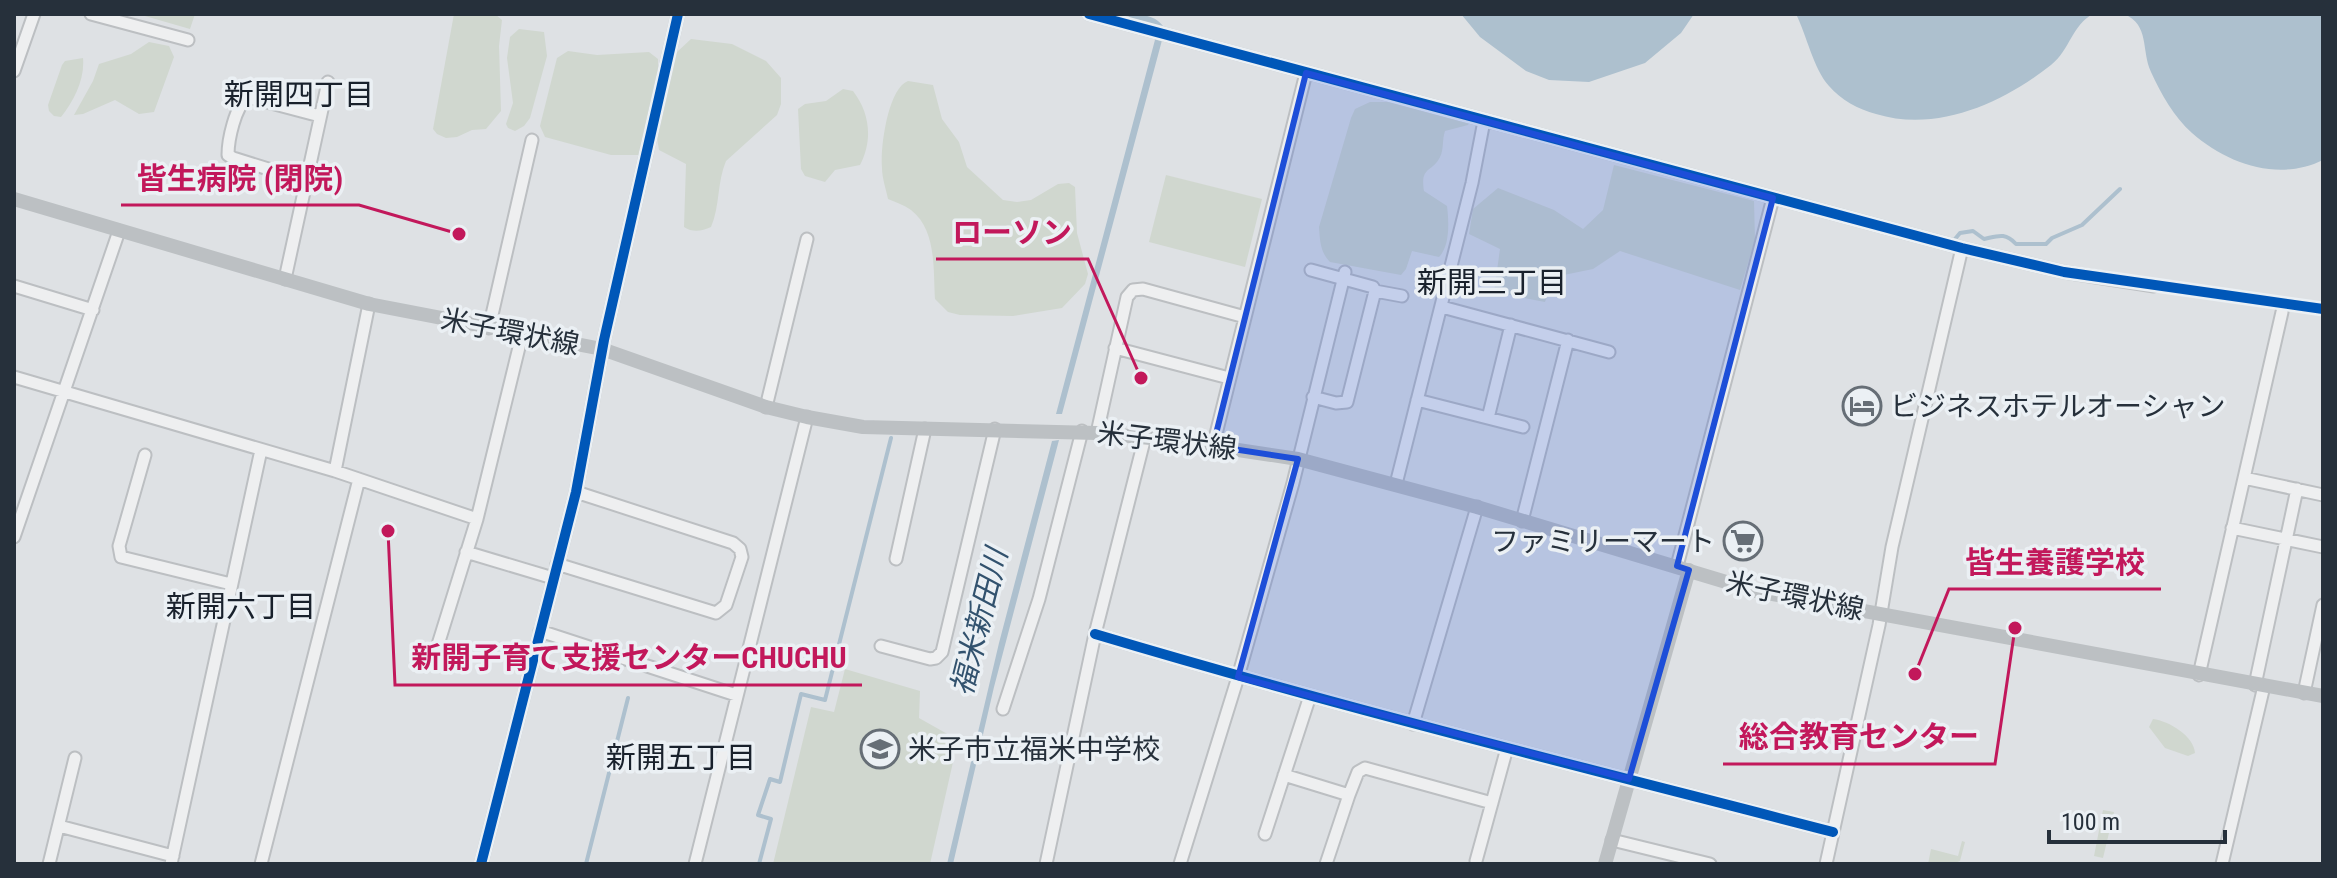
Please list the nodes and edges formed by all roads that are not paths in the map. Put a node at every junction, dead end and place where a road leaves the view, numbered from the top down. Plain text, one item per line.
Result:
1 (34, 14) edge
2 (91, 14) edge
3 (678, 14) edge
4 (1089, 14) edge
5 (188, 40) dead end
6 (14, 71) edge
7 (1306, 73) junction
8 (328, 82) dead end
9 (320, 116) junction
10 (1484, 121) junction
11 (532, 140) dead end
12 (307, 181) junction
13 (1773, 198) junction
14 (14, 199) edge
15 (119, 231) junction
16 (807, 239) dead end
17 (1962, 248) junction
18 (1311, 270) dead end
19 (1344, 276) junction
20 (285, 279) junction
21 (14, 286) edge
22 (2154, 286) dead end
23 (1375, 291) junction
24 (1402, 296) dead end
25 (369, 304) junction
26 (1442, 307) junction
27 (93, 310) junction
28 (2282, 312) dead end
29 (1245, 317) junction
30 (1511, 325) junction
31 (489, 328) junction
32 (522, 335) junction
33 (1568, 340) junction
34 (1115, 348) junction
35 (602, 349) junction
36 (1609, 352) dead end
37 (14, 377) edge
38 (1229, 378) junction
39 (63, 392) junction
40 (1313, 397) junction
41 (1417, 400) junction
42 (766, 407) junction
43 (807, 417) junction
44 (1488, 418) junction
45 (1523, 427) dead end
46 (925, 429) junction
47 (995, 429) junction
48 (1082, 431) junction
49 (1097, 433) junction
50 (1145, 437) junction
51 (1213, 446) junction
52 (261, 450) junction
53 (145, 455) dead end
54 (1298, 459) junction
55 (335, 471) junction
56 (2244, 478) junction
57 (359, 479) junction
58 (1396, 484) junction
59 (2297, 489) junction
60 (576, 492) junction
61 (2323, 495) edge
62 (1477, 507) junction
63 (477, 519) junction
64 (1522, 521) junction
65 (2232, 528) junction
66 (14, 537) edge
67 (2286, 539) junction
68 (2323, 547) edge
69 (466, 552) junction
70 (896, 559) dead end
71 (557, 564) junction
72 (1683, 568) junction
73 (553, 578) junction
74 (231, 584) junction
75 (2323, 605) edge
76 (1879, 614) junction
77 (540, 631) junction
78 (1095, 634) junction
79 (881, 646) dead end
80 (436, 651) dead end
81 (2199, 675) junction
82 (1238, 677) junction
83 (2260, 685) junction
84 (2304, 693) junction
85 (736, 695) junction
86 (1310, 696) junction
87 (2323, 696) edge
88 (1003, 709) dead end
89 (1413, 724) junction
90 (1507, 748) junction
91 (75, 758) dead end
92 (1284, 775) junction
93 (1629, 779) junction
94 (1349, 795) junction
95 (1492, 803) junction
96 (59, 826) junction
97 (1833, 832) junction
98 (1265, 834) dead end
99 (1612, 840) junction
100 (172, 860) edge
101 (1476, 861) dead end
102 (49, 864) edge
103 (261, 864) edge
104 (481, 864) edge
105 (695, 864) edge
106 (1046, 864) edge
107 (1180, 864) edge
108 (1326, 864) edge
109 (1605, 864) edge
110 (1710, 864) edge
111 (1826, 864) edge
112 (2222, 864) edge

1 - 6 street
2 - 5 street
3 - 35 street
4 - 7 street
7 - 10 street
7 - 29 street
8 - 9 street
9 - 12 street
9 - 12 street
10 - 13 street
10 - 26 street
11 - 31 street
12 - 20 street
13 - 17 street
13 - 72 street
14 - 15 main road, 米子環状線
15 - 20 main road, 米子環状線
15 - 27 street
16 - 42 street
17 - 22 street
17 - 76 street
18 - 19 street
19 - 23 street
19 - 40 street
20 - 25 main road, 米子環状線
21 - 27 street
23 - 24 street
23 - 40 street
25 - 31 main road, 米子環状線
25 - 55 street
26 - 30 street
26 - 41 street
27 - 39 street
28 - 56 street
29 - 34 street
29 - 38 street
30 - 33 street
30 - 44 street
31 - 32 main road, 米子環状線
32 - 35 main road, 米子環状線
32 - 63 street
33 - 36 street
33 - 64 street
34 - 38 street
34 - 49 street
35 - 42 main road, 米子環状線
35 - 60 street
37 - 39 street
38 - 51 street
39 - 52 street
39 - 66 street
40 - 54 street
41 - 44 street
41 - 58 street
42 - 43 main road, 米子環状線
43 - 46 main road, 米子環状線
43 - 85 street
44 - 45 street
46 - 47 main road, 米子環状線
46 - 70 street
47 - 48 main road, 米子環状線
47 - 79 street
48 - 49 main road, 米子環状線
48 - 88 street
49 - 50 main road, 米子環状線
50 - 51 main road, 米子環状線
50 - 78 street
51 - 54 main road, 米子環状線
52 - 55 street
52 - 74 street
53 - 74 street
54 - 58 main road, 米子環状線
54 - 82 street
55 - 57 street
56 - 59 street
56 - 65 street
57 - 63 street
57 - 103 street
58 - 62 main road, 米子環状線
59 - 61 street
59 - 67 street
60 - 71 street
60 - 71 street
62 - 64 main road, 米子環状線
62 - 89 street
63 - 69 street
64 - 72 main road, 米子環状線
65 - 67 street
65 - 81 street
67 - 68 street
67 - 83 street
69 - 73 street
69 - 80 street
71 - 73 street
72 - 76 main road, 米子環状線
72 - 93 main road
73 - 77 street
74 - 100 street
75 - 84 street
76 - 81 main road, 米子環状線
76 - 97 street
77 - 85 street
77 - 104 street
78 - 82 street
78 - 106 street
81 - 83 main road, 米子環状線
82 - 86 street
82 - 107 street
83 - 84 main road, 米子環状線
83 - 112 street
84 - 87 main road, 米子環状線
85 - 105 street
86 - 89 street
86 - 92 street
89 - 90 street
90 - 93 street
90 - 95 street
91 - 96 street
92 - 94 street
92 - 98 street
93 - 97 street
93 - 99 main road
94 - 95 street
94 - 108 street
95 - 101 street
96 - 100 street
96 - 102 street
97 - 111 street
99 - 109 main road
99 - 110 street

